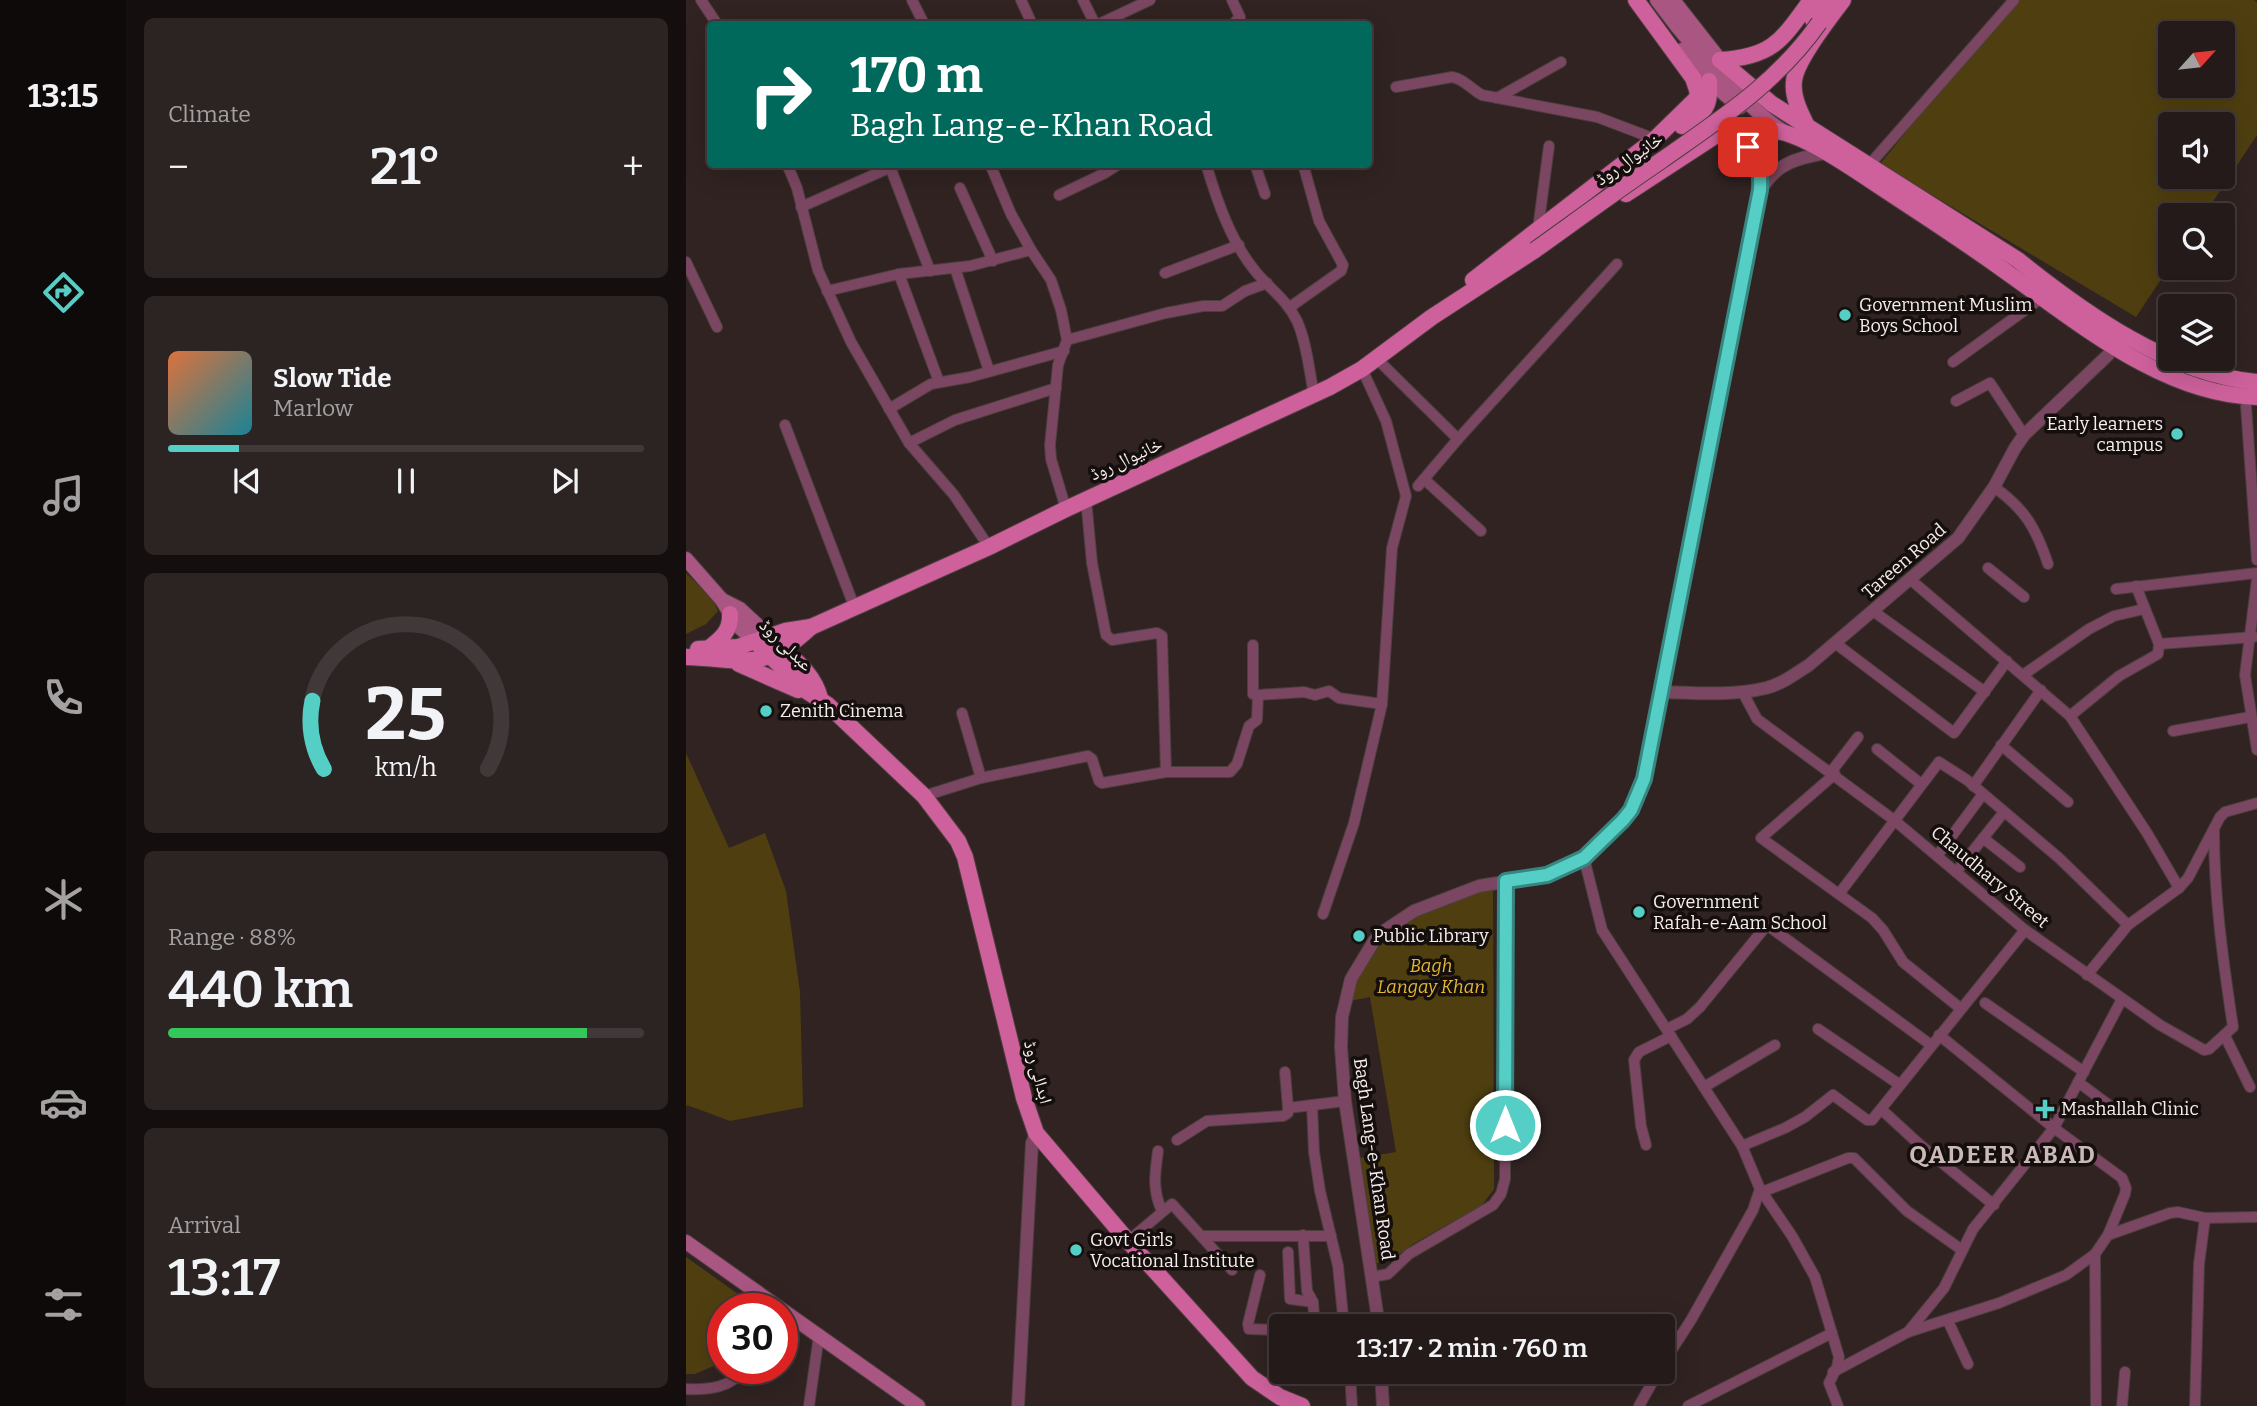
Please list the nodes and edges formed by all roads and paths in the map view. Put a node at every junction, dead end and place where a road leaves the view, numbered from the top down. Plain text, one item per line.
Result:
1 (701, 0) edge
2 (912, 0) edge
3 (1021, 0) edge
4 (1083, 0) edge
5 (1150, 0) edge
6 (1232, 0) edge
7 (1636, 0) edge
8 (1645, 0) edge
9 (1657, 0) edge
10 (1673, 0) edge
11 (1811, 0) edge
12 (1827, 0) edge
13 (1835, 0) edge
14 (1843, 0) edge
15 (2014, 0) edge
16 (715, 21) edge
17 (922, 21) edge
18 (1031, 21) edge
19 (1095, 21) edge
20 (1104, 21) edge
21 (1236, 21) edge
22 (1816, 22) junction
23 (1720, 60) junction
24 (1561, 62) dead end
25 (1709, 81) junction
26 (1396, 87) dead end
27 (1497, 98) junction
28 (1807, 126) junction
29 (1778, 128) junction
30 (1718, 134) junction
31 (1655, 139) junction
32 (1549, 146) dead end
33 (1825, 153) junction
34 (1870, 164) junction
35 (789, 168) edge
36 (889, 168) edge
37 (894, 168) edge
38 (992, 168) edge
39 (1112, 168) edge
40 (1207, 168) edge
41 (1256, 168) edge
42 (1304, 168) edge
43 (960, 188) dead end
44 (1760, 190) junction
45 (1265, 194) dead end
46 (1059, 195) dead end
47 (801, 207) junction
48 (1538, 229) junction
49 (1239, 245) junction
50 (1031, 250) junction
51 (993, 261) junction
52 (686, 262) edge
53 (1617, 264) dead end
54 (955, 268) junction
55 (930, 271) junction
56 (1165, 273) dead end
57 (899, 274) junction
58 (1267, 283) junction
59 (827, 291) junction
60 (2043, 297) junction
61 (1290, 307) junction
62 (1447, 308) junction
63 (1432, 317) junction
64 (717, 327) dead end
65 (1066, 345) junction
66 (2108, 355) dead end
67 (1377, 359) junction
68 (1953, 362) dead end
69 (1362, 369) junction
70 (989, 371) junction
71 (939, 382) junction
72 (2257, 383) edge
73 (1056, 388) junction
74 (1314, 394) junction
75 (1956, 401) dead end
76 (2252, 401) edge
77 (889, 408) junction
78 (785, 425) dead end
79 (2024, 435) junction
80 (1458, 439) junction
81 (909, 443) junction
82 (1994, 487) junction
83 (1086, 499) junction
84 (1066, 509) junction
85 (1481, 531) dead end
86 (989, 547) junction
87 (686, 559) edge
88 (2257, 561) edge
89 (2048, 564) dead end
90 (1989, 568) dead end
91 (2257, 573) edge
92 (1911, 579) junction
93 (2257, 579) edge
94 (2136, 586) junction
95 (2116, 589) dead end
96 (2024, 597) dead end
97 (726, 607) junction
98 (854, 607) junction
99 (2144, 609) junction
100 (1873, 611) junction
101 (811, 626) junction
102 (2253, 637) edge
103 (763, 640) junction
104 (1835, 643) junction
105 (2159, 644) junction
106 (1253, 645) dead end
107 (686, 649) edge
108 (708, 649) junction
109 (776, 653) junction
110 (686, 657) edge
111 (731, 661) junction
112 (2007, 661) junction
113 (2023, 675) junction
114 (2042, 690) junction
115 (1742, 691) junction
116 (1662, 692) junction
117 (1985, 692) junction
118 (1258, 695) junction
119 (821, 698) junction
120 (1382, 704) junction
121 (962, 713) dead end
122 (2070, 716) junction
123 (2250, 718) junction
124 (2174, 731) dead end
125 (1858, 737) dead end
126 (2001, 745) junction
127 (1877, 749) dead end
128 (2257, 750) edge
129 (1166, 772) junction
130 (1833, 773) junction
131 (981, 778) junction
132 (1921, 784) junction
133 (1973, 786) junction
134 (1983, 794) junction
135 (924, 796) junction
136 (2068, 802) dead end
137 (2257, 803) edge
138 (2004, 812) junction
139 (1894, 820) junction
140 (2214, 830) junction
141 (1983, 838) junction
142 (1937, 856) junction
143 (1584, 858) junction
144 (2020, 867) dead end
145 (1956, 872) junction
146 (1506, 881) junction
147 (2179, 888) junction
148 (1839, 894) junction
149 (1323, 914) dead end
150 (2128, 925) junction
151 (2025, 930) junction
152 (2087, 975) junction
153 (2122, 999) junction
154 (1985, 1003) dead end
155 (1960, 1008) junction
156 (1818, 1030) dead end
157 (1669, 1032) junction
158 (2229, 1032) junction
159 (1939, 1035) junction
160 (1775, 1045) dead end
161 (1931, 1045) junction
162 (1285, 1072) dead end
163 (2081, 1077) junction
164 (1900, 1085) junction
165 (1704, 1087) junction
166 (2250, 1087) dead end
167 (1345, 1101) junction
168 (1312, 1105) junction
169 (1288, 1108) junction
170 (1882, 1110) junction
171 (2117, 1111) dead end
172 (2054, 1128) junction
173 (1036, 1133) junction
174 (1177, 1140) dead end
175 (1646, 1145) dead end
176 (1742, 1146) junction
177 (1158, 1151) dead end
178 (1761, 1190) junction
179 (1994, 1205) junction
180 (1162, 1210) junction
181 (2257, 1217) edge
182 (2205, 1218) junction
183 (1303, 1235) junction
184 (2109, 1235) junction
185 (1203, 1236) junction
186 (1331, 1236) junction
187 (1128, 1241) junction
188 (686, 1242) edge
189 (1962, 1250) junction
190 (1288, 1252) dead end
191 (2095, 1254) junction
192 (1232, 1270) dead end
193 (1260, 1275) dead end
194 (1373, 1277) junction
195 (756, 1293) edge
196 (1313, 1301) junction
197 (1314, 1314) edge
198 (1343, 1314) edge
199 (1377, 1314) edge
200 (1948, 1321) junction
201 (798, 1322) edge
202 (1269, 1330) edge
203 (1908, 1332) junction
204 (1832, 1333) junction
205 (819, 1335) junction
206 (1675, 1345) edge
207 (1968, 1364) dead end
208 (1833, 1372) junction
209 (2125, 1372) dead end
210 (724, 1384) edge
211 (1351, 1384) edge
212 (1382, 1384) edge
213 (1651, 1384) edge
214 (686, 1389) edge
215 (809, 1406) edge
216 (918, 1406) edge
217 (1018, 1406) edge
218 (1302, 1406) edge
219 (1352, 1406) edge
220 (1383, 1406) edge
221 (1639, 1406) edge
222 (1688, 1406) edge
223 (1838, 1406) edge
224 (2096, 1406) edge
225 (2122, 1406) edge
226 (2195, 1406) edge

1 - 16 street
2 - 17 street
3 - 18 street
4 - 19 street
5 - 20 street
6 - 21 street
7 - 31 main road
8 - 25 main road
9 - 29 main road
10 - 23 main road
11 - 23 main road
12 - 22 main road
13 - 22 main road
14 - 28 main road
15 - 34 street
22 - 62 main road, خانیوال روڈ, bridge
23 - 28 main road
24 - 27 street
25 - 29 main road
25 - 31 main road
26 - 27 street
27 - 31 street
28 - 34 main road
29 - 30 main road
29 - 33 main road
30 - 44 street
30 - 62 main road
31 - 48 main road
32 - 48 street
33 - 44 street
33 - 60 main road
34 - 72 main road
35 - 47 street
36 - 47 street
37 - 55 street
38 - 50 street
39 - 46 street
40 - 49 street
41 - 45 street
42 - 61 street
43 - 51 street
44 - 116 street
47 - 59 street
48 - 63 main road
49 - 56 street
49 - 58 street
50 - 51 street
50 - 65 street
51 - 54 street
52 - 64 street
53 - 80 street
54 - 55 street
54 - 70 street
55 - 57 street
57 - 59 street
57 - 71 street
58 - 61 street
58 - 65 street
59 - 77 street
60 - 68 street
60 - 76 main road
61 - 74 street
62 - 63 main road, خانیوال روڈ
63 - 67 main road, خانیوال روڈ
65 - 70 street
65 - 73 street
66 - 79 street, Tareen Road
67 - 69 main road, خانیوال روڈ
67 - 80 street
69 - 74 main road, خانیوال روڈ
69 - 120 street
70 - 71 street
71 - 77 street
73 - 81 street
73 - 84 street
74 - 83 main road, خانیوال روڈ
75 - 79 street
76 - 88 street
77 - 81 street
78 - 98 street
79 - 82 street, Tareen Road
80 - 85 street
81 - 86 street
82 - 89 street
82 - 92 street, Tareen Road
83 - 84 main road, خانیوال روڈ
83 - 129 street
84 - 86 main road, خانیوال روڈ
86 - 98 main road, خانیوال روڈ
87 - 97 main road
90 - 96 street
91 - 94 street
92 - 100 street, Tareen Road
92 - 112 street
93 - 102 street
94 - 95 street
94 - 99 street
97 - 103 main road, عبدلی روڈ
97 - 108 main road
98 - 101 main road, خانیوال روڈ
99 - 105 street
99 - 113 street
100 - 104 street, Tareen Road
100 - 117 street
101 - 103 main road, خانیوال روڈ
101 - 109 main road, خانیوال روڈ
102 - 105 street
102 - 123 street
103 - 108 main road, خانیوال روڈ
103 - 109 main road, عبدلی روڈ
104 - 115 street, Tareen Road
104 - 117 street
105 - 122 street
106 - 118 street
107 - 108 main road, خانیوال روڈ
109 - 111 main road
109 - 119 main road, عبدلی روڈ
110 - 111 main road
111 - 119 main road
112 - 113 street
112 - 117 street
113 - 114 street
114 - 122 street
114 - 126 street
115 - 116 street, Tareen Road
115 - 130 street, Chaudhary Street
116 - 143 street
118 - 120 street
118 - 129 street
119 - 135 main road, ابدالی روڈ
120 - 149 street
121 - 131 street
122 - 147 street
123 - 124 street
123 - 128 street
125 - 130 street
126 - 133 street
126 - 136 street
127 - 132 street
129 - 131 street
130 - 139 street, Chaudhary Street
130 - 148 street
131 - 135 street
132 - 133 street
132 - 139 street
133 - 134 street
134 - 138 street
134 - 142 street
135 - 173 main road, ابدالی روڈ
137 - 140 street
138 - 141 street
138 - 150 street
139 - 142 street, Chaudhary Street
139 - 148 street
140 - 147 street
140 - 158 street
141 - 144 street
141 - 145 street
142 - 145 street, Chaudhary Street
143 - 146 street, Bagh Lang-e-Khan Road
143 - 157 street
145 - 151 street, Chaudhary Street
146 - 167 street, Bagh Lang-e-Khan Road
146 - 194 street
147 - 150 street
148 - 155 street
150 - 152 street
151 - 152 street, Chaudhary Street
151 - 155 street
152 - 153 street, Chaudhary Street
153 - 158 street, Chaudhary Street
153 - 163 street
154 - 163 street
155 - 159 street
156 - 164 street
157 - 161 street
157 - 165 street
157 - 175 street
158 - 166 street
159 - 161 street
159 - 172 street
160 - 165 street
161 - 164 street
162 - 169 street
163 - 171 street
163 - 172 street
164 - 170 street
165 - 176 street
167 - 168 street
167 - 194 street, Bagh Lang-e-Khan Road
168 - 169 street
168 - 186 street
169 - 174 street
170 - 176 street
170 - 179 street
172 - 179 street
172 - 184 street
173 - 187 main road, ابدالی روڈ
173 - 217 street
176 - 178 street
177 - 180 street
178 - 189 street
178 - 204 street
178 - 206 street
179 - 189 street
180 - 185 street
180 - 187 street
181 - 182 street
182 - 184 street
182 - 226 street
183 - 185 street
183 - 186 street
183 - 196 street
184 - 191 street
185 - 192 street
186 - 198 street
187 - 218 main road, ابدالی روڈ
188 - 195 main road
189 - 203 street
190 - 196 street
191 - 200 street
191 - 224 street
193 - 202 street
194 - 199 street, Bagh Lang-e-Khan Road
196 - 197 street
200 - 203 street
200 - 207 street
201 - 205 main road
203 - 208 street
204 - 208 street
204 - 222 street
205 - 215 street
205 - 216 main road
208 - 223 street
209 - 225 street
210 - 214 street
211 - 219 street
212 - 220 street
213 - 221 street

